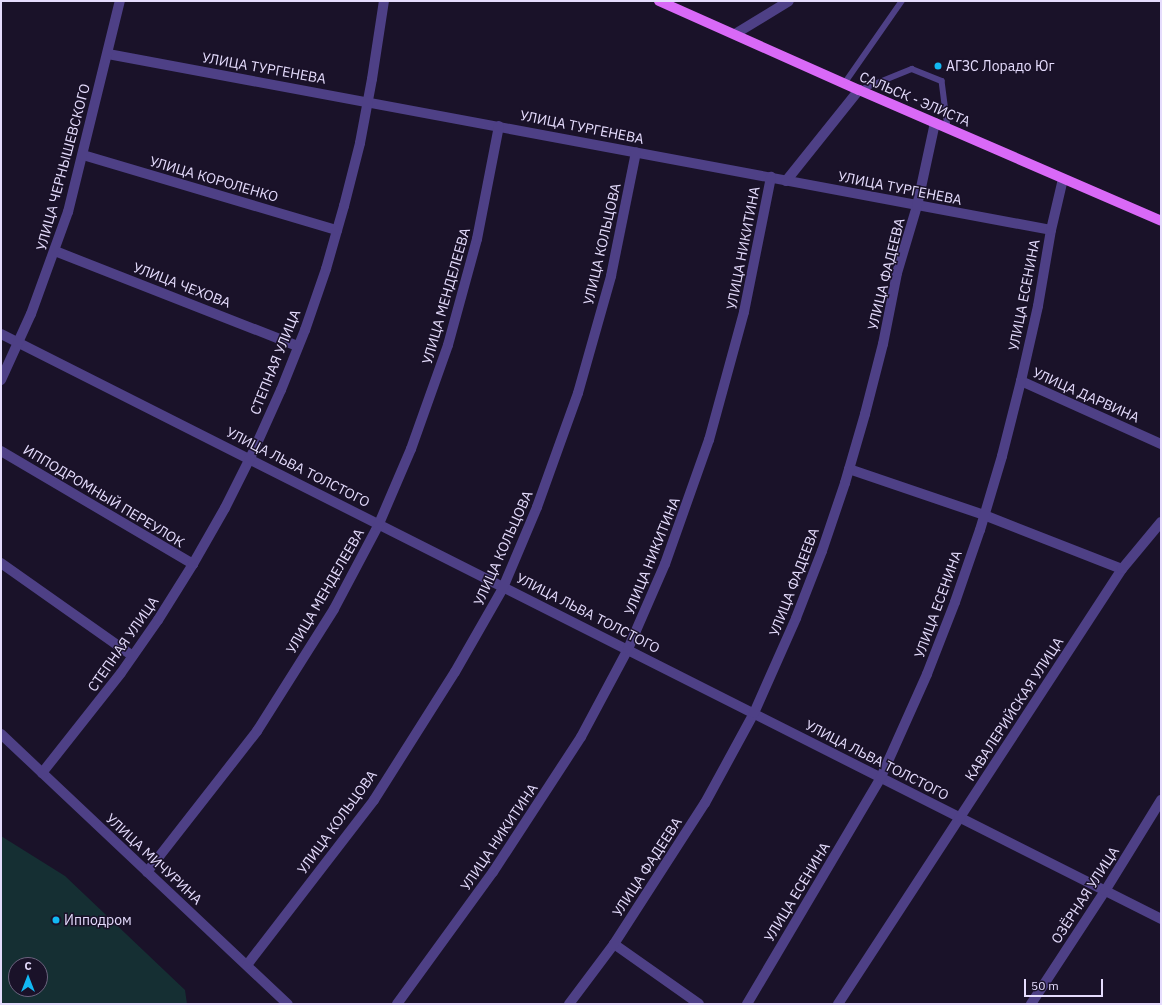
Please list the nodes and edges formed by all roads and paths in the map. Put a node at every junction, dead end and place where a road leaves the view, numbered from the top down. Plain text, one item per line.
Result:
1 (120, 1) edge
2 (384, 1) edge
3 (659, 1) edge
4 (789, 1) edge
5 (902, 1) edge
6 (735, 34) junction
7 (108, 54) junction
8 (844, 84) junction
9 (859, 90) junction
10 (368, 101) junction
11 (935, 123) junction
12 (499, 126) junction
13 (948, 128) junction
14 (636, 152) junction
15 (83, 155) junction
16 (771, 177) junction
17 (1064, 179) junction
18 (786, 181) junction
19 (917, 206) junction
20 (1161, 221) edge
21 (337, 230) junction
22 (1051, 230) junction
23 (55, 250) junction
24 (1, 334) edge
25 (19, 342) junction
26 (298, 346) junction
27 (1, 380) edge
28 (1021, 381) junction
29 (1161, 444) edge
30 (1, 451) edge
31 (249, 459) junction
32 (849, 469) junction
33 (984, 515) junction
34 (1161, 522) edge
35 (379, 524) junction
36 (1, 563) edge
37 (193, 564) junction
38 (1122, 569) junction
39 (504, 587) junction
40 (628, 649) junction
41 (133, 656) junction
42 (754, 713) junction
43 (1, 734) edge
44 (42, 773) junction
45 (881, 777) junction
46 (1161, 800) edge
47 (960, 818) junction
48 (147, 872) junction
49 (1105, 891) junction
50 (1161, 919) edge
51 (614, 944) junction
52 (247, 965) junction
53 (288, 1004) edge
54 (398, 1004) edge
55 (569, 1004) edge
56 (699, 1004) edge
57 (747, 1004) edge
58 (838, 1004) edge
59 (1031, 1004) edge

1 - 7 street, УЛИЦА ЧЕРНЫШЕВСКОГО
2 - 10 street, СТЕПНАЯ УЛИЦА
3 - 6 main road, САЛЬСК - ЭЛИСТА
4 - 6 street
5 - 8 lane
6 - 8 main road, САЛЬСК - ЭЛИСТА
7 - 10 street, УЛИЦА ТУРГЕНЕВА
7 - 15 street, УЛИЦА ЧЕРНЫШЕВСКОГО
8 - 9 main road, САЛЬСК - ЭЛИСТА
9 - 11 main road, САЛЬСК - ЭЛИСТА
9 - 13 lane
9 - 18 street
10 - 12 street, УЛИЦА ТУРГЕНЕВА
10 - 21 street, СТЕПНАЯ УЛИЦА
11 - 13 main road, САЛЬСК - ЭЛИСТА
11 - 19 street, УЛИЦА ФАДЕЕВА
12 - 14 street, УЛИЦА ТУРГЕНЕВА
12 - 35 street, УЛИЦА МЕНДЕЛЕЕВА
13 - 17 main road, САЛЬСК - ЭЛИСТА
14 - 16 street, УЛИЦА ТУРГЕНЕВА
14 - 39 street, УЛИЦА КОЛЬЦОВА
15 - 21 street, УЛИЦА КОРОЛЕНКО
15 - 23 street, УЛИЦА ЧЕРНЫШЕВСКОГО
16 - 18 street, УЛИЦА ТУРГЕНЕВА
16 - 40 street, УЛИЦА НИКИТИНА
17 - 20 main road, САЛЬСК - ЭЛИСТА
17 - 22 street, УЛИЦА ЕСЕНИНА
18 - 19 street, УЛИЦА ТУРГЕНЕВА
19 - 22 street, УЛИЦА ТУРГЕНЕВА
19 - 32 street, УЛИЦА ФАДЕЕВА
21 - 26 street, СТЕПНАЯ УЛИЦА
22 - 28 street, УЛИЦА ЕСЕНИНА
23 - 25 street, УЛИЦА ЧЕРНЫШЕВСКОГО
23 - 26 street, УЛИЦА ЧЕХОВА
24 - 25 street, УЛИЦА ЛЬВА ТОЛСТОГО
25 - 27 street, УЛИЦА ЧЕРНЫШЕВСКОГО
25 - 31 street, УЛИЦА ЛЬВА ТОЛСТОГО
26 - 31 street, СТЕПНАЯ УЛИЦА
28 - 29 street, УЛИЦА ДАРВИНА
28 - 33 street, УЛИЦА ЕСЕНИНА
30 - 37 street, ИППОДРОМНЫЙ ПЕРЕУЛОК
31 - 35 street, УЛИЦА ЛЬВА ТОЛСТОГО
31 - 37 street, СТЕПНАЯ УЛИЦА
32 - 33 street
32 - 42 street, УЛИЦА ФАДЕЕВА
33 - 38 street
33 - 45 street, УЛИЦА ЕСЕНИНА
34 - 38 street, КАВАЛЕРИЙСКАЯ УЛИЦА
35 - 39 street, УЛИЦА ЛЬВА ТОЛСТОГО
35 - 48 street, УЛИЦА МЕНДЕЛЕЕВА
36 - 41 street
37 - 41 street, СТЕПНАЯ УЛИЦА
38 - 47 street, КАВАЛЕРИЙСКАЯ УЛИЦА
39 - 40 street, УЛИЦА ЛЬВА ТОЛСТОГО
39 - 52 street, УЛИЦА КОЛЬЦОВА
40 - 42 street, УЛИЦА ЛЬВА ТОЛСТОГО
40 - 54 street, УЛИЦА НИКИТИНА
41 - 44 street, СТЕПНАЯ УЛИЦА
42 - 45 street, УЛИЦА ЛЬВА ТОЛСТОГО
42 - 51 street, УЛИЦА ФАДЕЕВА
43 - 44 street, УЛИЦА МИЧУРИНА
44 - 48 street, УЛИЦА МИЧУРИНА
45 - 47 street, УЛИЦА ЛЬВА ТОЛСТОГО
45 - 57 street, УЛИЦА ЕСЕНИНА
46 - 49 street, ОЗЁРНАЯ УЛИЦА
47 - 49 street, УЛИЦА ЛЬВА ТОЛСТОГО
47 - 58 street, КАВАЛЕРИЙСКАЯ УЛИЦА
48 - 52 street, УЛИЦА МИЧУРИНА
49 - 50 street, УЛИЦА ЛЬВА ТОЛСТОГО
49 - 59 street, ОЗЁРНАЯ УЛИЦА
51 - 55 street, УЛИЦА ФАДЕЕВА
51 - 56 street
52 - 53 street, УЛИЦА МИЧУРИНА

